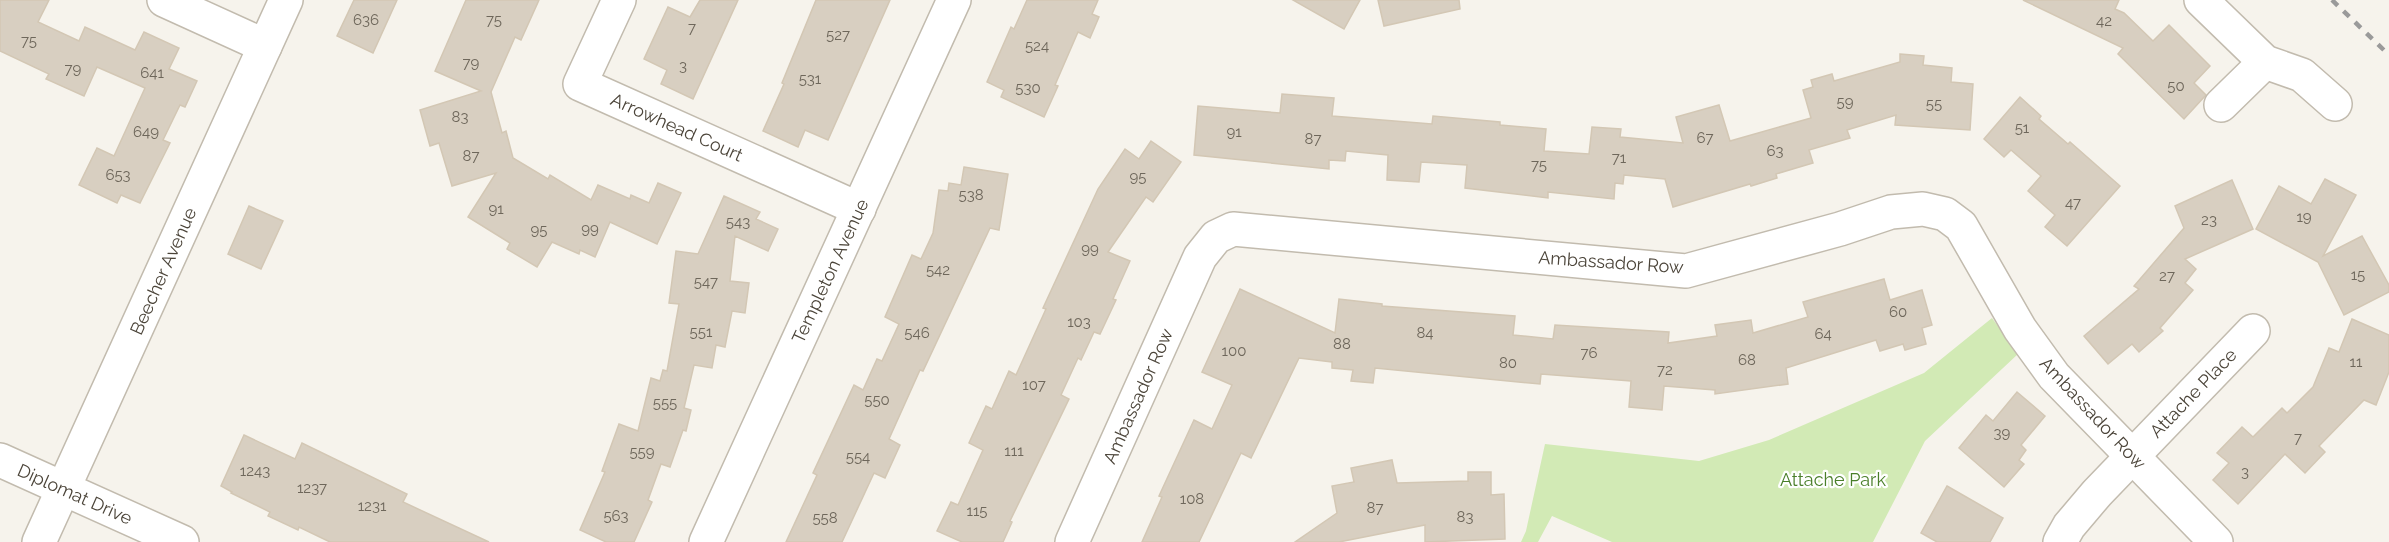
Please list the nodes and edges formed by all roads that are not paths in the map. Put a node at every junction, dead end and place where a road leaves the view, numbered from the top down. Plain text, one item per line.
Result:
1 (164, 0) edge
2 (286, 0) edge
3 (619, 0) edge
4 (954, 0) edge
5 (2201, 0) edge
6 (266, 46) junction
7 (2265, 62) junction
8 (2335, 104) dead end
9 (2221, 105) dead end
10 (859, 209) junction
11 (2253, 331) dead end
12 (2133, 456) junction
13 (0, 460) edge
14 (64, 488) junction
15 (39, 542) edge
16 (182, 542) edge
17 (706, 542) edge
18 (1072, 542) edge
19 (2060, 542) edge
20 (2216, 542) edge

1 - 6 street
2 - 6 street, Beecher Avenue
3 - 10 street, Arrowhead Court
4 - 10 street, Templeton Avenue
5 - 7 street
6 - 14 street, Beecher Avenue
7 - 8 street
7 - 9 street
10 - 17 street, Templeton Avenue
11 - 12 street, Attache Place
12 - 18 street, Ambassador Row
12 - 19 street, Attache Place
12 - 20 street, Ambassador Row
13 - 14 street, Diplomat Drive
14 - 15 street, Beecher Avenue
14 - 16 street, Diplomat Drive

